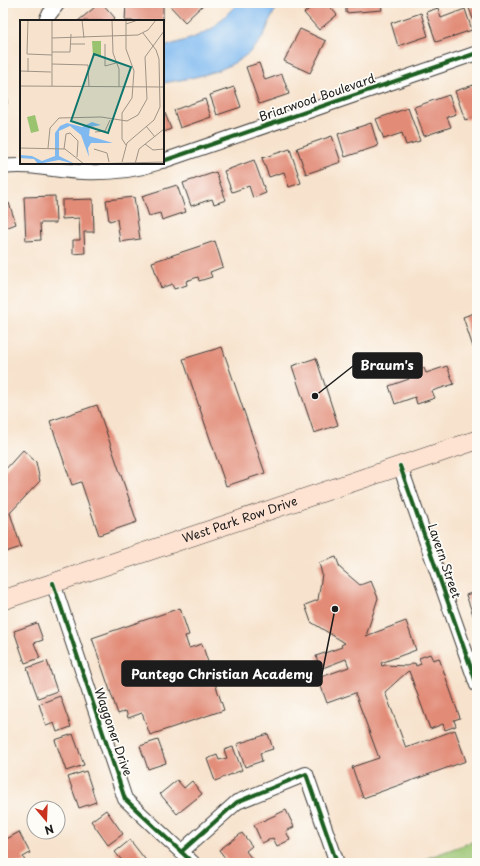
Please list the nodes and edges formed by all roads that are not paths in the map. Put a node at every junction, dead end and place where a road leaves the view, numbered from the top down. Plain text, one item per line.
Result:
1 (58, 3) edge
2 (46, 20) edge
3 (477, 53) edge
4 (164, 161) edge
5 (32, 164) edge
6 (152, 164) edge
7 (3, 167) edge
8 (477, 440) edge
9 (400, 466) junction
10 (53, 582) junction
11 (3, 600) edge
12 (477, 685) edge
13 (181, 852) junction
14 (193, 863) edge
15 (337, 863) edge

1 - 2 street
3 - 4 street, Briarwood Boulevard
5 - 6 street
5 - 7 street
8 - 9 main road, West Park Row Drive
9 - 10 main road, West Park Row Drive
9 - 12 street, Lavern Street
10 - 11 main road, West Park Row Drive
10 - 13 street, Waggoner Drive
13 - 14 street, Waggoner Drive
13 - 15 street

